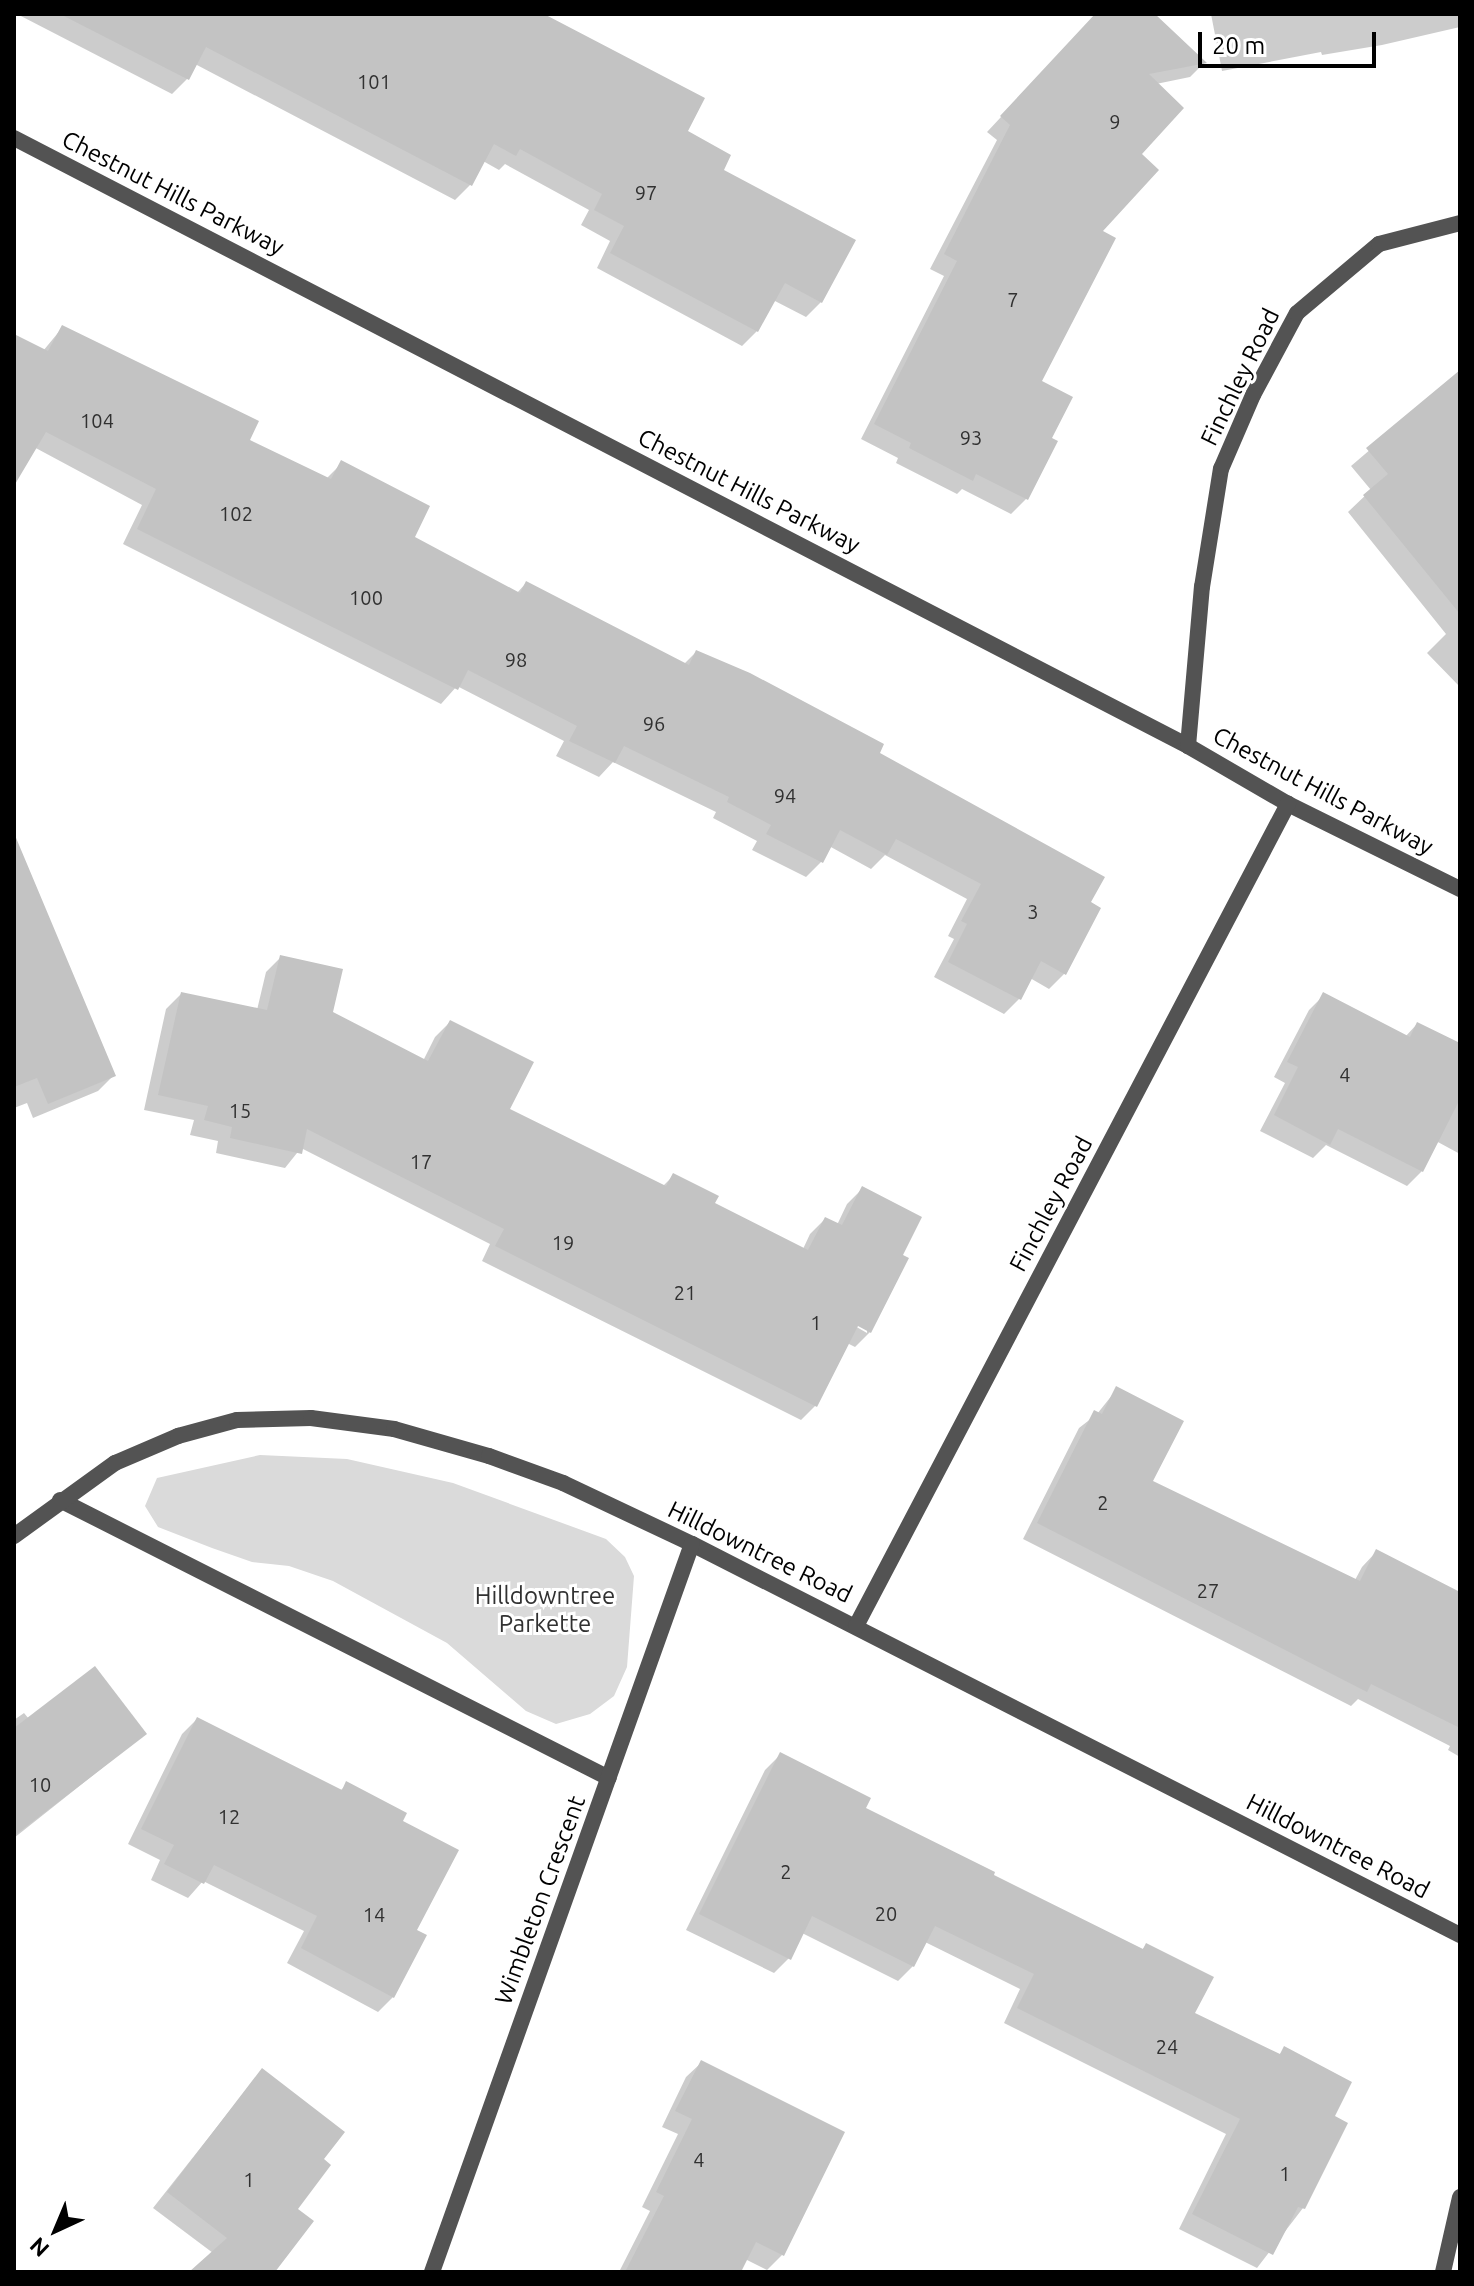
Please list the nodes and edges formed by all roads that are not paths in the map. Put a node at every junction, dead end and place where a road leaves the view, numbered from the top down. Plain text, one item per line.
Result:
1 (14, 138) edge
2 (1460, 223) edge
3 (1188, 746) junction
4 (1288, 804) junction
5 (1460, 889) edge
6 (60, 1500) junction
7 (14, 1536) edge
8 (692, 1544) junction
9 (856, 1626) junction
10 (609, 1778) junction
11 (1460, 1935) edge
12 (1460, 2197) edge
13 (432, 2272) edge
14 (1443, 2272) edge

1 - 3 street, Chestnut Hills Parkway
2 - 3 street, Finchley Road
3 - 4 street, Chestnut Hills Parkway
4 - 5 street, Chestnut Hills Parkway
4 - 9 street, Finchley Road
6 - 7 street, Hilldowntree Road
6 - 8 street, Hilldowntree Road
6 - 10 street
8 - 9 street, Hilldowntree Road
8 - 10 street, Wimbleton Crescent
9 - 11 street, Hilldowntree Road
10 - 13 street, Wimbleton Crescent
12 - 14 street

